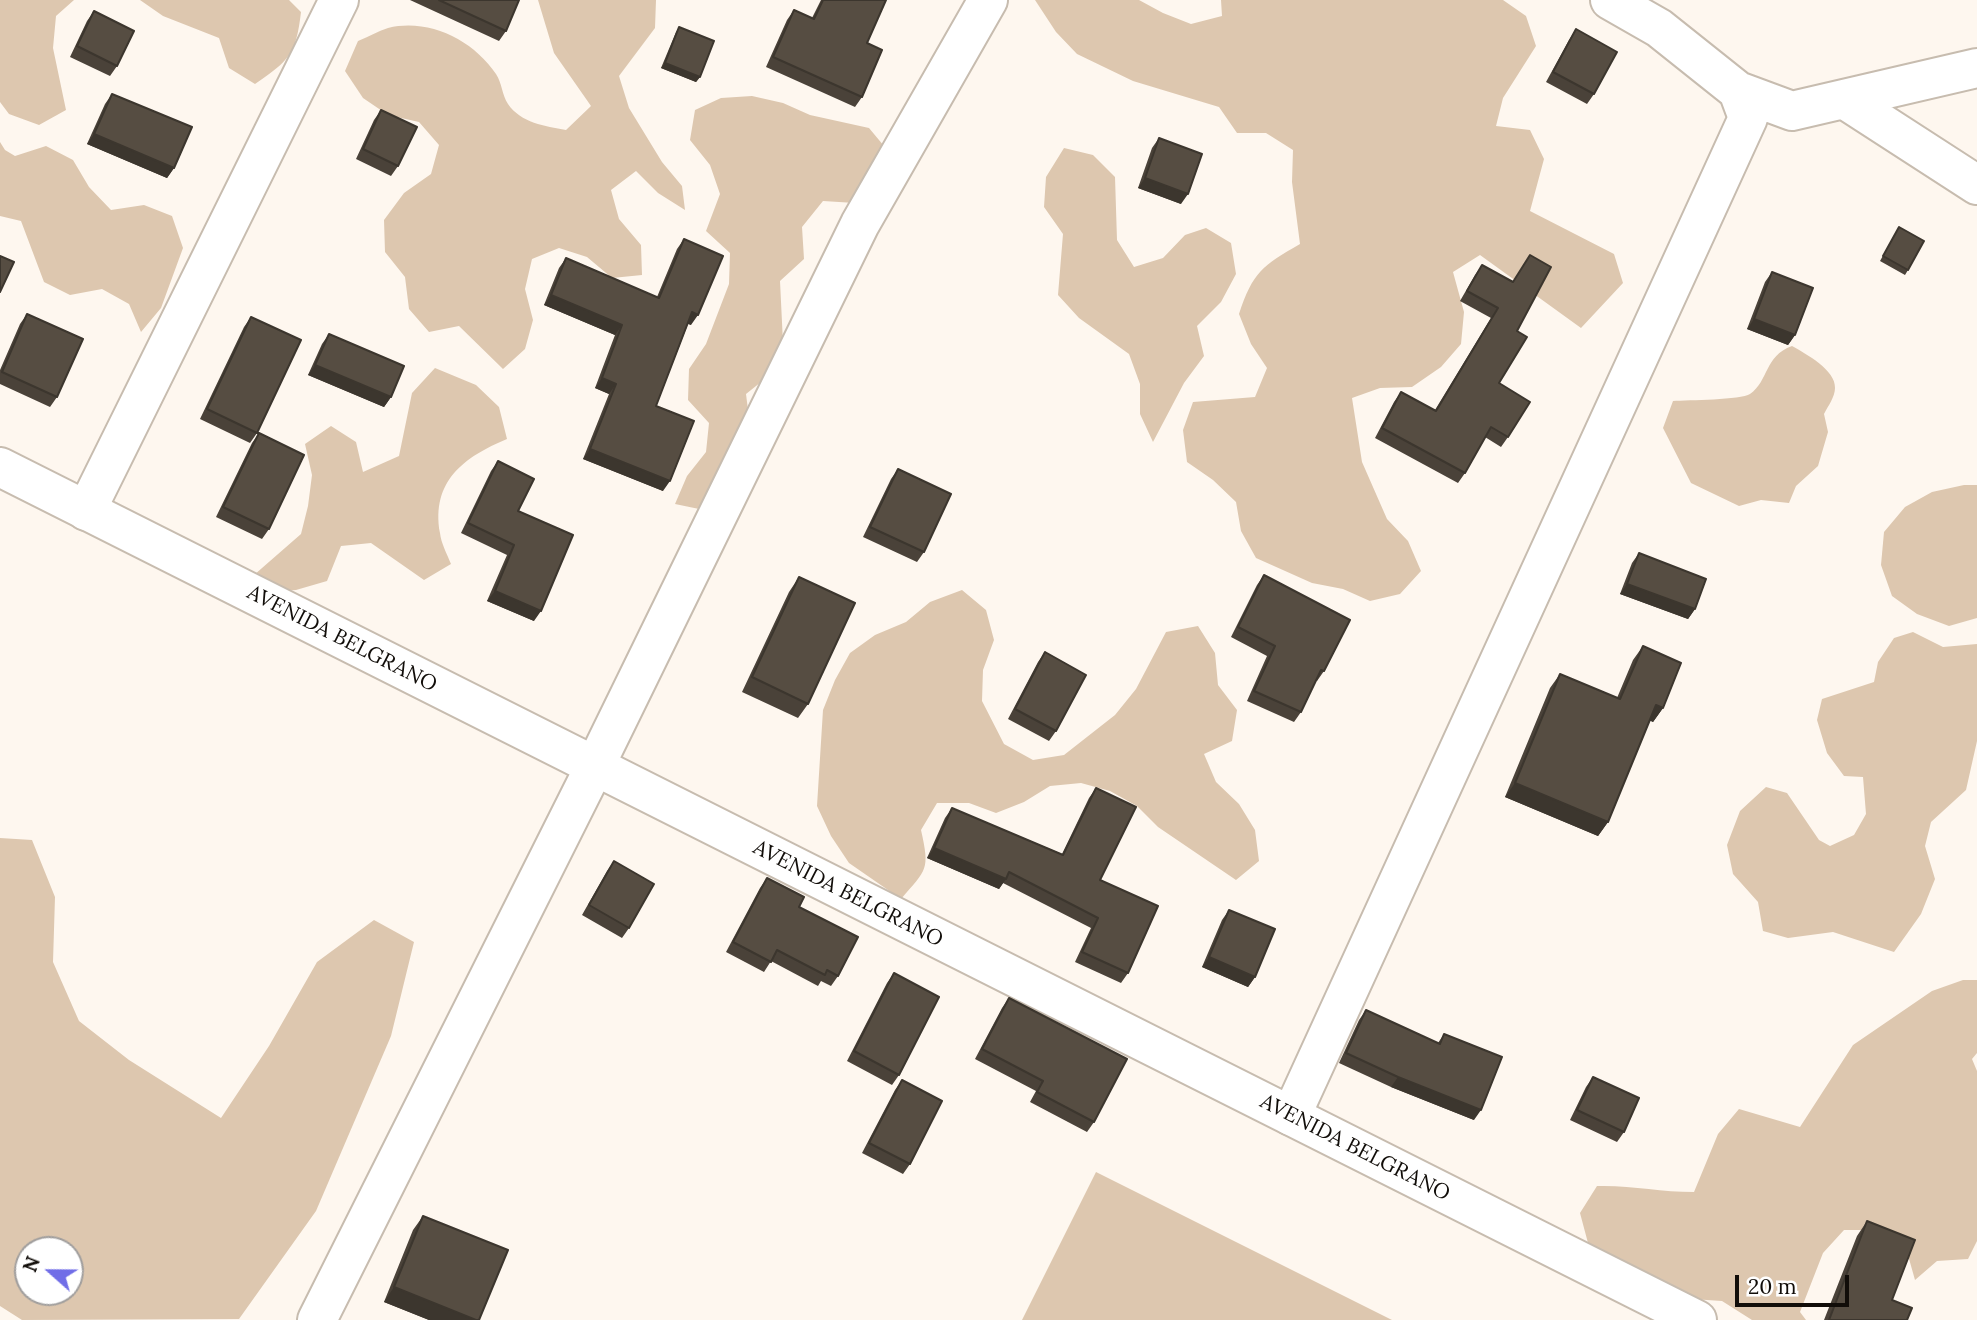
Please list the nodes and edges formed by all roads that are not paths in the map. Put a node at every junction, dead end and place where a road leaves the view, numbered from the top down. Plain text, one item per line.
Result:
1 (339, 0) edge
2 (988, 0) edge
3 (1610, 0) edge
4 (1977, 68) edge
5 (1738, 91) junction
6 (1844, 99) junction
7 (1977, 185) edge
8 (0, 467) edge
9 (86, 511) junction
10 (595, 766) junction
11 (1291, 1116) junction
12 (317, 1320) edge
13 (1697, 1320) edge

1 - 9 street
2 - 10 street
3 - 5 street
4 - 6 street
5 - 6 street
5 - 11 street
6 - 7 street
8 - 9 street, AVENIDA BELGRANO
9 - 10 street, AVENIDA BELGRANO
10 - 11 street, AVENIDA BELGRANO
10 - 12 street
11 - 13 street, AVENIDA BELGRANO

